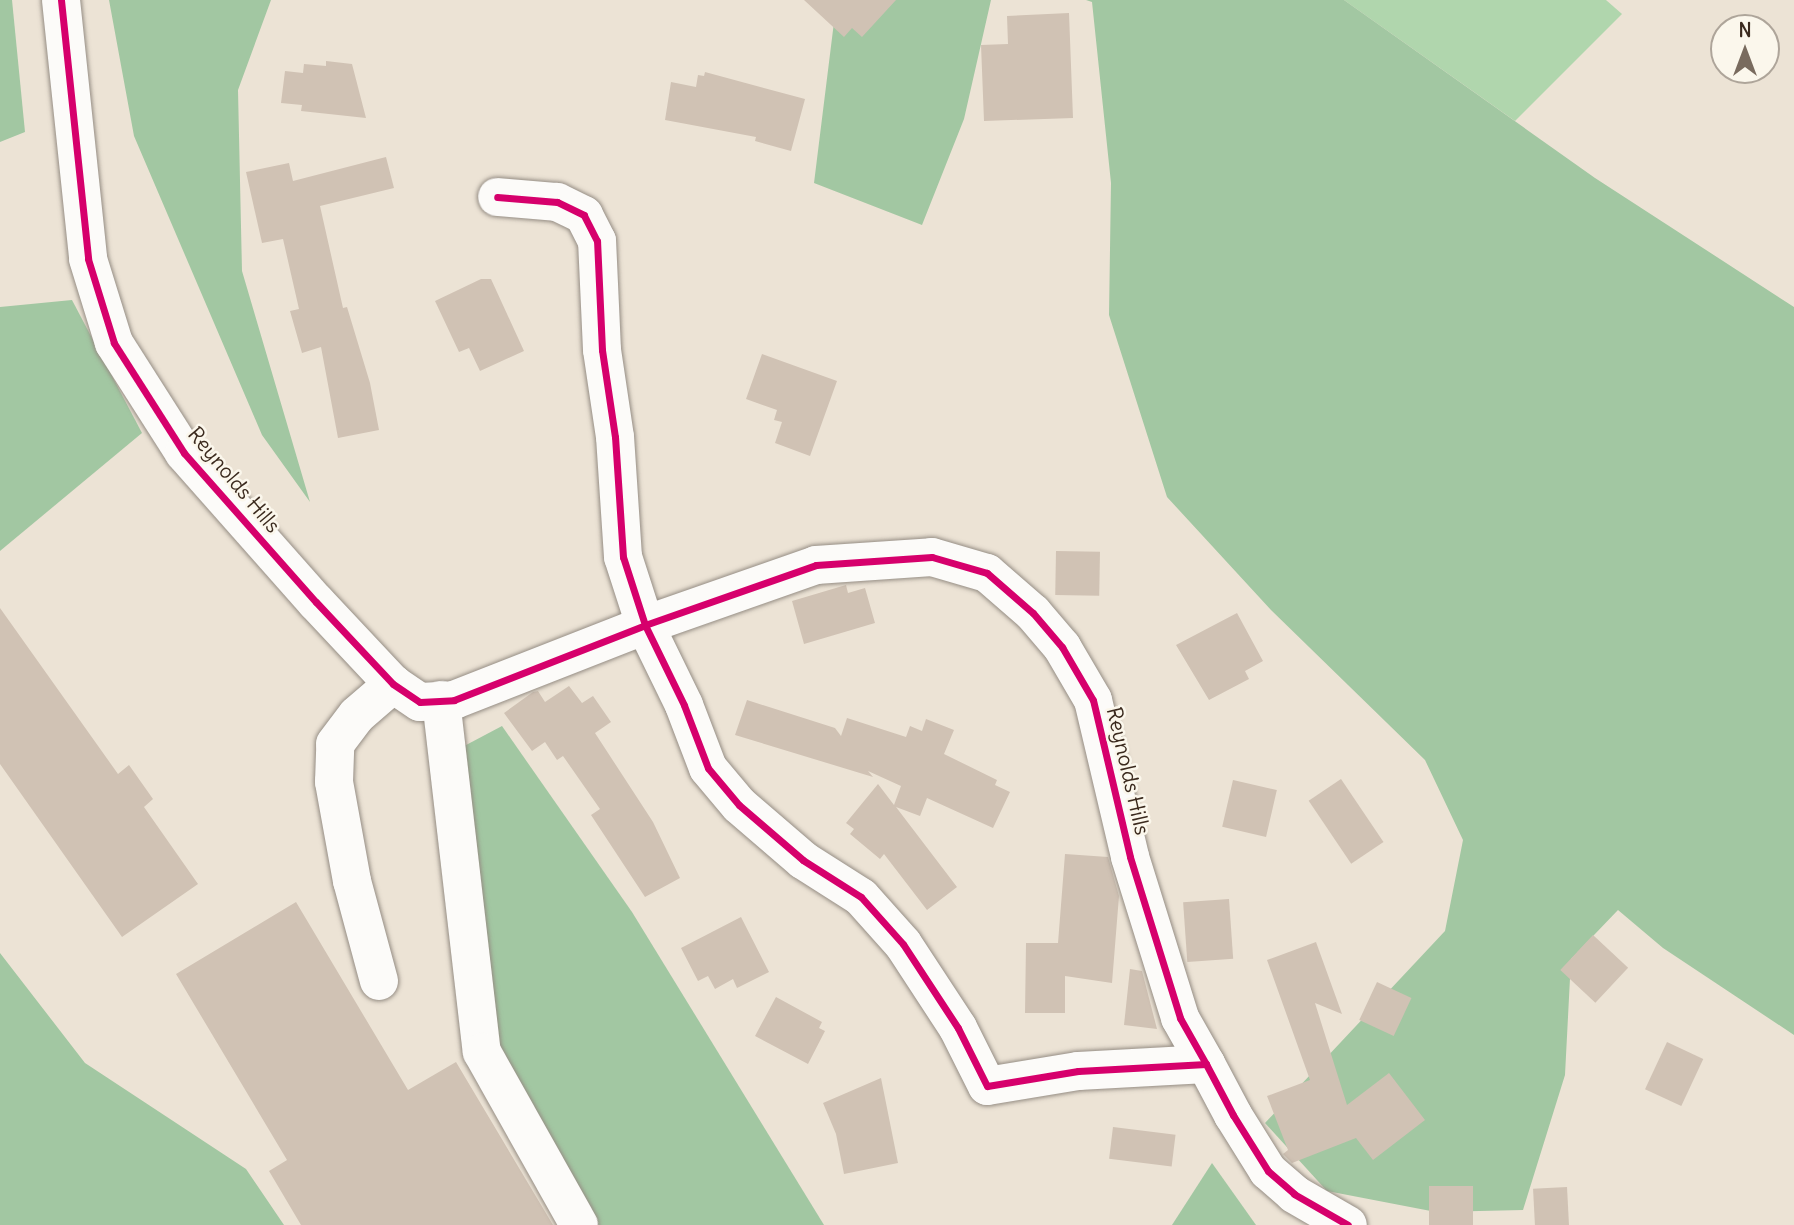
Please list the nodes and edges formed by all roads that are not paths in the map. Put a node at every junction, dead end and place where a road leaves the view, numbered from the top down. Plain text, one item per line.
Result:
1 (61, 0) edge
2 (497, 197) dead end
3 (645, 625) junction
4 (393, 684) junction
5 (442, 700) junction
6 (379, 981) dead end
7 (1206, 1064) junction
8 (579, 1225) edge
9 (1349, 1225) edge

1 - 4 street, Reynolds Hills
2 - 3 street
3 - 5 street, Reynolds Hills
3 - 7 street
3 - 7 street, Reynolds Hills
4 - 5 street, Reynolds Hills
4 - 6 street
5 - 8 street
7 - 9 street, Reynolds Hills

